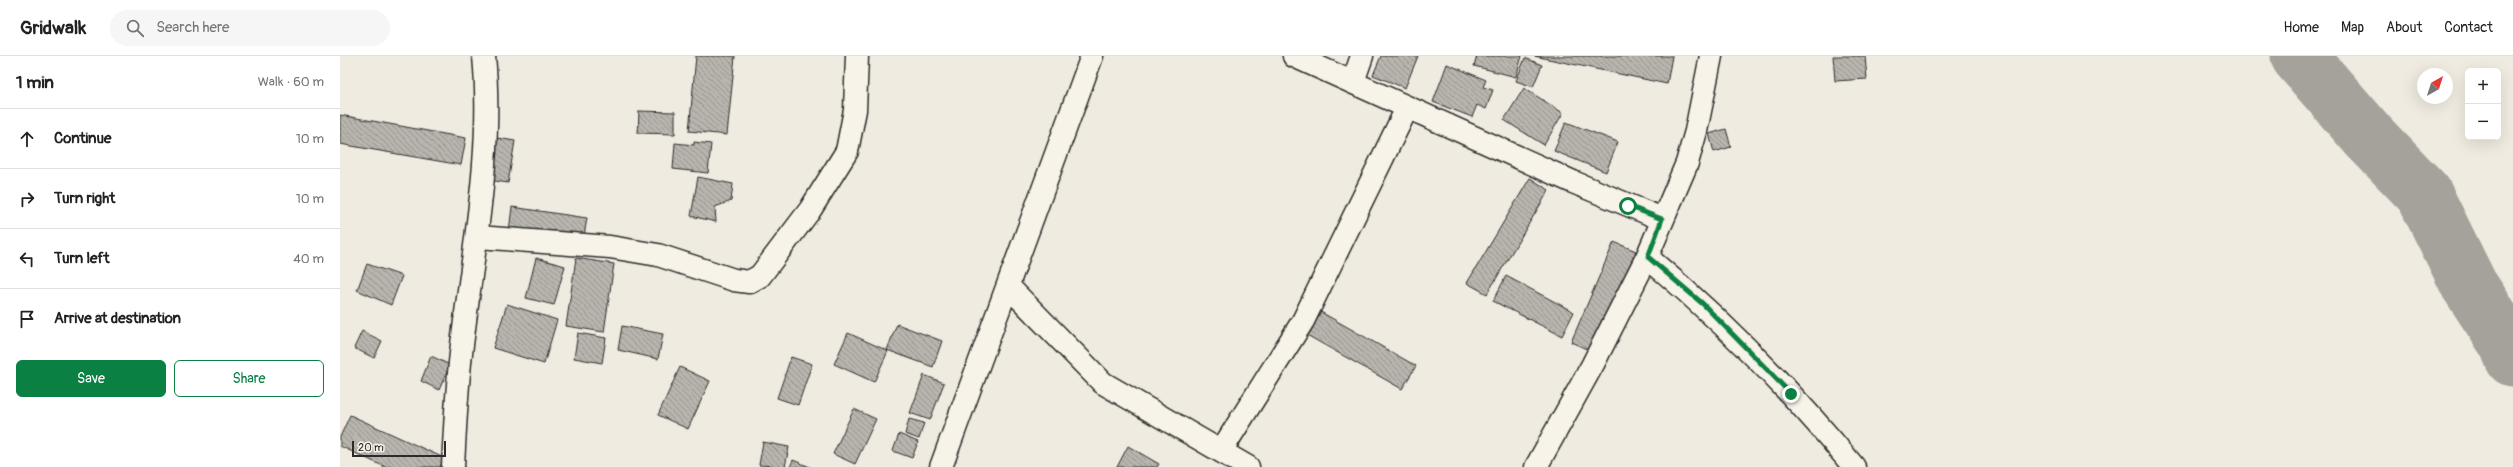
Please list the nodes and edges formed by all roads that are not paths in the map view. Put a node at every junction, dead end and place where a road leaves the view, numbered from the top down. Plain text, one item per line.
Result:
1 (484, 56) edge
2 (857, 56) edge
3 (1092, 56) edge
4 (1294, 56) edge
5 (1362, 56) edge
6 (1710, 56) edge
7 (1353, 82) junction
8 (1407, 108) junction
9 (1662, 219) junction
10 (478, 236) junction
11 (1648, 257) junction
12 (1008, 286) junction
13 (1221, 451) junction
14 (453, 467) edge
15 (941, 467) edge
16 (1248, 467) edge
17 (1536, 467) edge
18 (1854, 467) edge

1 - 10 street
2 - 10 street
3 - 12 street
4 - 7 street
5 - 7 street
6 - 9 street
7 - 8 street
8 - 9 street
8 - 13 street
9 - 11 street
10 - 14 street
11 - 17 street
11 - 18 street
12 - 13 street
12 - 15 street
13 - 16 street

